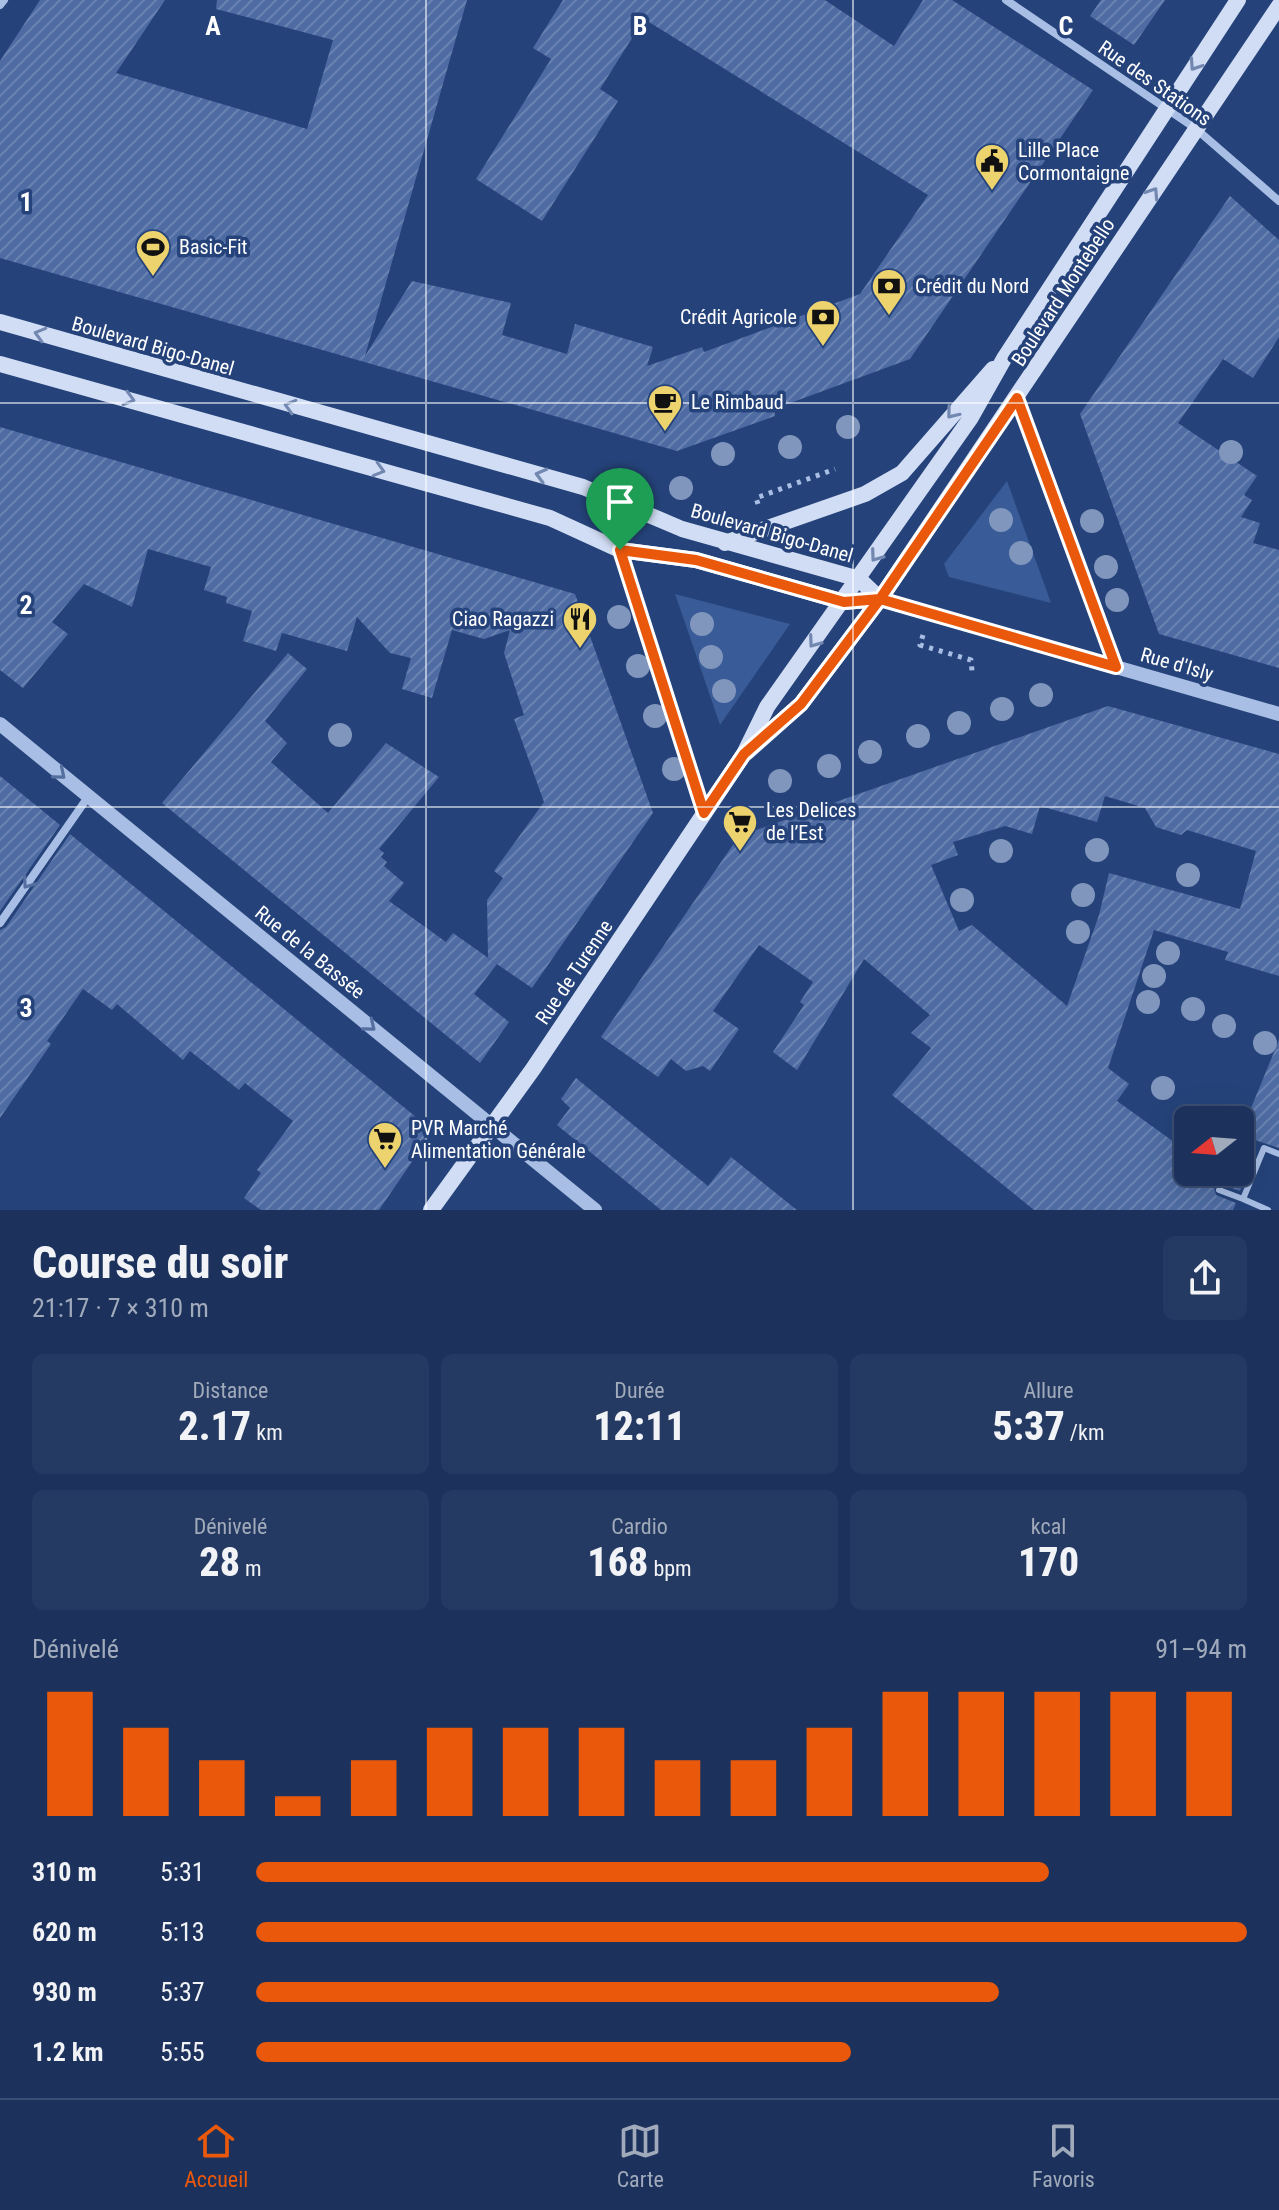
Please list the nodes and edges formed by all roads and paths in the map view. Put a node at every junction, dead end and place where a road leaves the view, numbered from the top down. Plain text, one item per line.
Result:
1 (4, 0) edge
2 (1006, 0) edge
3 (1238, 0) edge
4 (0, 5) edge
5 (1279, 6) edge
6 (1166, 108) junction
7 (1195, 128) junction
8 (1279, 201) edge
9 (0, 322) edge
10 (1005, 357) junction
11 (0, 364) edge
12 (1017, 398) junction
13 (835, 469) dead end
14 (756, 498) dead end
15 (724, 543) junction
16 (620, 550) junction
17 (859, 579) junction
18 (880, 599) junction
19 (844, 602) junction
20 (929, 613) junction
21 (1116, 667) junction
22 (972, 671) dead end
23 (1279, 714) edge
24 (0, 724) edge
25 (744, 754) junction
26 (88, 797) junction
27 (704, 813) junction
28 (0, 923) edge
29 (491, 1126) junction
30 (1279, 1154) edge
31 (1219, 1190) dead end
32 (1243, 1199) junction
33 (431, 1210) edge
34 (595, 1210) edge
35 (1268, 1210) edge

1 - 4 street
2 - 6 street, Rue des Stations
3 -> 6 main road, Boulevard Montebello
5 - 7 main road, Boulevard Montebello
6 - 7 street, Rue des Stations
6 - 10 main road, Boulevard Montebello
7 - 8 street, Rue des Stations
12 -> 7 main road, Boulevard Montebello
15 -> 9 main road, Boulevard Bigo-Danel
10 -> 15 main road
10 -> 17 main road, Boulevard Montebello
11 -> 16 main road
12 - 18 main road, Boulevard Montebello
12 - 21 street
13 - 14 path
15 - 17 main road, Boulevard Bigo-Danel
16 - 19 main road
16 - 27 lane
17 - 18 main road, Boulevard Bigo-Danel
17 - 19 main road, Rue de Turenne
18 - 19 main road
18 - 20 street, Rue d'Isly
18 - 25 main road, Rue de Turenne
19 -> 25 main road, Rue de Turenne
20 - 21 street, Rue d'Isly
20 - 22 path
21 - 23 street, Rue d'Isly
24 -> 26 street, Rue de la Bassée
25 - 27 main road, Rue de Turenne
26 -> 28 street
26 -> 29 street, Rue de la Bassée
27 - 29 main road, Rue de Turenne
29 - 33 main road, Rue de Turenne
29 - 34 street, Rue de la Bassée
30 - 32 lane
31 - 32 lane
32 - 35 lane

